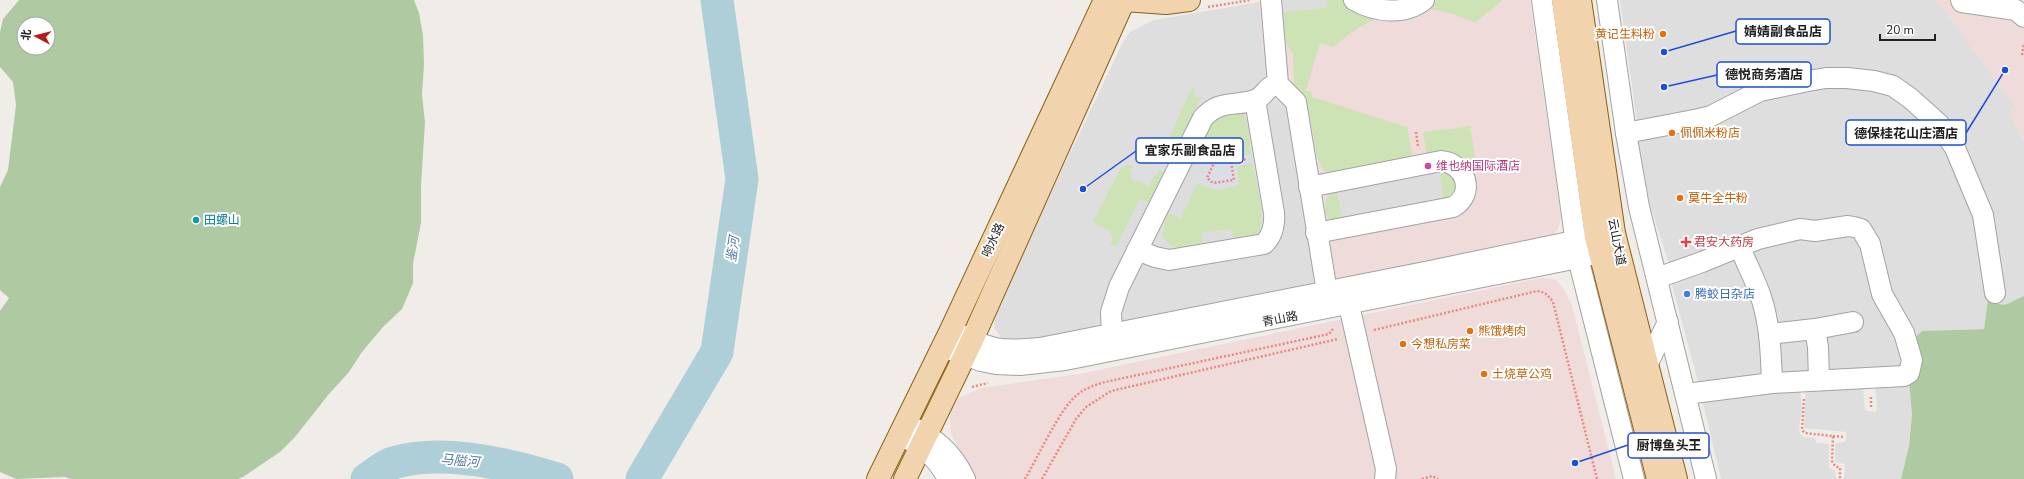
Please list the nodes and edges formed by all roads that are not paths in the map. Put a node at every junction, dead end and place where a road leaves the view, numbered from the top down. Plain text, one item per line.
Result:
1 (1105, 0) edge
2 (1124, 0) edge
3 (1271, 0) edge
4 (1354, 0) edge
5 (1424, 0) edge
6 (1542, 0) edge
7 (1562, 0) edge
8 (1580, 0) edge
9 (1607, 0) edge
10 (1961, 0) edge
11 (1196, 4) edge
12 (2024, 17) edge
13 (1278, 84) junction
14 (1255, 100) junction
15 (1626, 133) junction
16 (1310, 187) junction
17 (1316, 233) junction
18 (1597, 245) junction
19 (1739, 245) junction
20 (1137, 250) junction
21 (1657, 278) junction
22 (1995, 292) dead end
23 (1338, 307) junction
24 (1668, 322) junction
25 (1853, 322) dead end
26 (1814, 329) junction
27 (1769, 334) junction
28 (1112, 335) junction
29 (1350, 336) junction
30 (947, 338) junction
31 (969, 348) junction
32 (1647, 365) junction
33 (1812, 380) junction
34 (1772, 383) junction
35 (1686, 394) junction
36 (904, 430) junction
37 (924, 440) junction
38 (878, 479) edge
39 (904, 479) edge
40 (948, 479) edge
41 (965, 479) edge
42 (1373, 479) edge
43 (1385, 479) edge
44 (1634, 479) edge
45 (1658, 479) edge
46 (1676, 479) edge
47 (1706, 479) edge

1 - 30 main road, 响水路
2 - 11 main road
2 - 31 main road, 响水路
3 - 13 street
4 - 5 street
6 - 18 street
7 - 18 main road, 云山大道
8 - 18 main road, 云山大道
9 - 15 street
10 - 12 street
13 - 14 street
13 - 16 street
14 - 20 street
14 - 20 street
15 - 21 street
15 - 22 street
16 - 17 street
16 - 17 street
17 - 23 street
18 - 23 street, 青山路
18 - 32 main road, 云山大道
18 - 44 street
18 - 45 main road, 云山大道
19 - 21 street
19 - 27 street
19 - 33 street
20 - 28 street
21 - 24 street
23 - 28 street, 青山路
23 - 29 street
23 - 31 street, 青山路
24 - 32 street
24 - 35 street
25 - 26 street
26 - 27 street
26 - 33 street
27 - 34 street
28 - 31 street, 青山路
29 - 42 street
29 - 43 street
30 - 31 street, 青山路
30 - 36 main road, 响水路
31 - 37 main road, 响水路
32 - 46 main road, 云山大道
33 - 34 street
34 - 35 street
35 - 47 street
36 - 37 street
36 - 38 main road, 响水路
37 - 39 main road, 响水路
37 - 40 street
37 - 41 street

